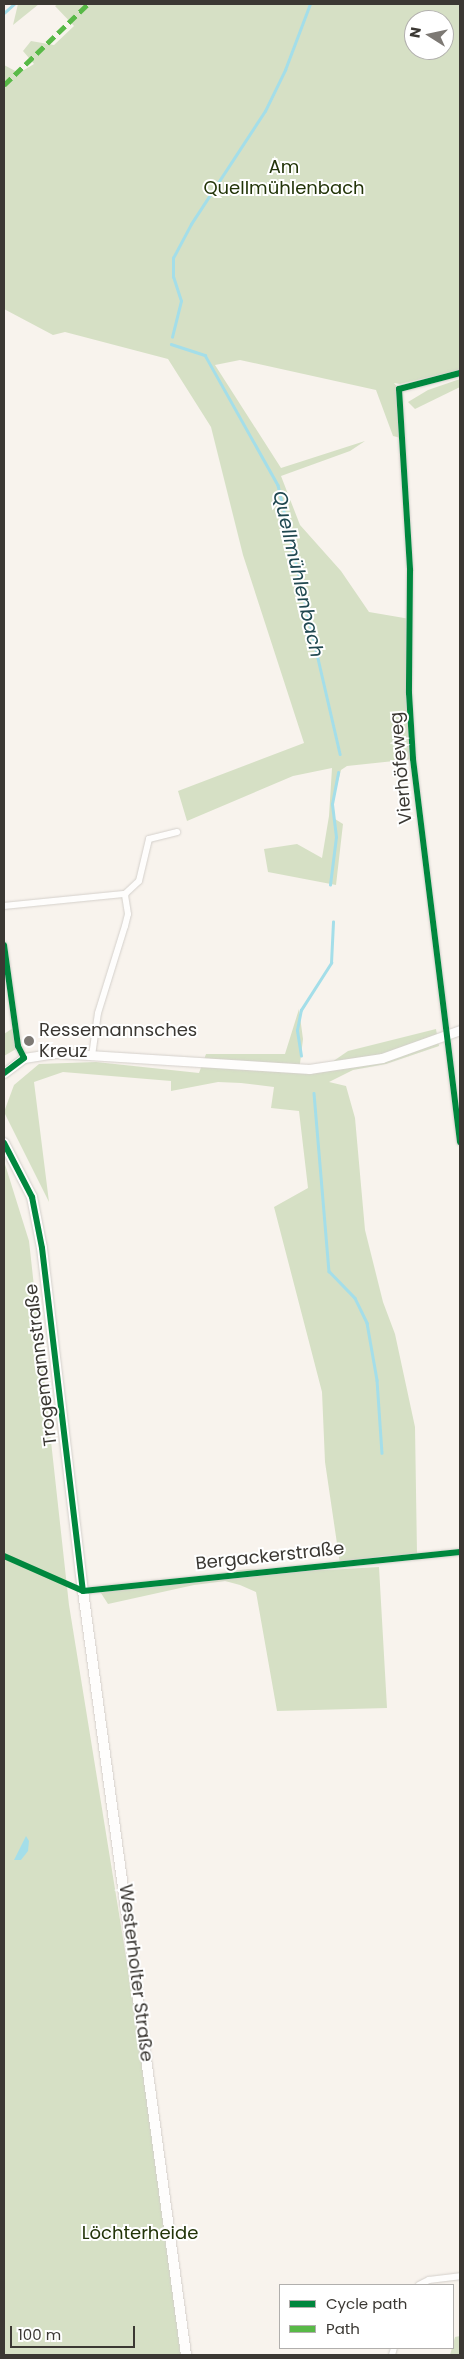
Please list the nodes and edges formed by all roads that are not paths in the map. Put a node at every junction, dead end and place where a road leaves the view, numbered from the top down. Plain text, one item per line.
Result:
1 (460, 374) edge
2 (177, 832) dead end
3 (125, 894) junction
4 (4, 906) edge
5 (4, 945) edge
6 (460, 1030) edge
7 (447, 1036) junction
8 (92, 1056) junction
9 (24, 1058) junction
10 (4, 1073) edge
11 (460, 1142) edge
12 (4, 1143) edge
13 (460, 1552) edge
14 (83, 1591) junction
15 (460, 2276) edge
16 (421, 2284) edge
17 (186, 2355) edge

1 - 7 street, Vierhöfeweg
2 - 3 street
3 - 4 street
3 - 8 street
5 - 9 street
6 - 7 main road
7 - 8 main road
7 - 11 street, Vierhöfeweg
8 - 9 main road
9 - 10 main road
12 - 14 main road, Trogemannstraße
13 - 14 street, Bergackerstraße
14 - 17 main road, Westerholter Straße
15 - 16 street

